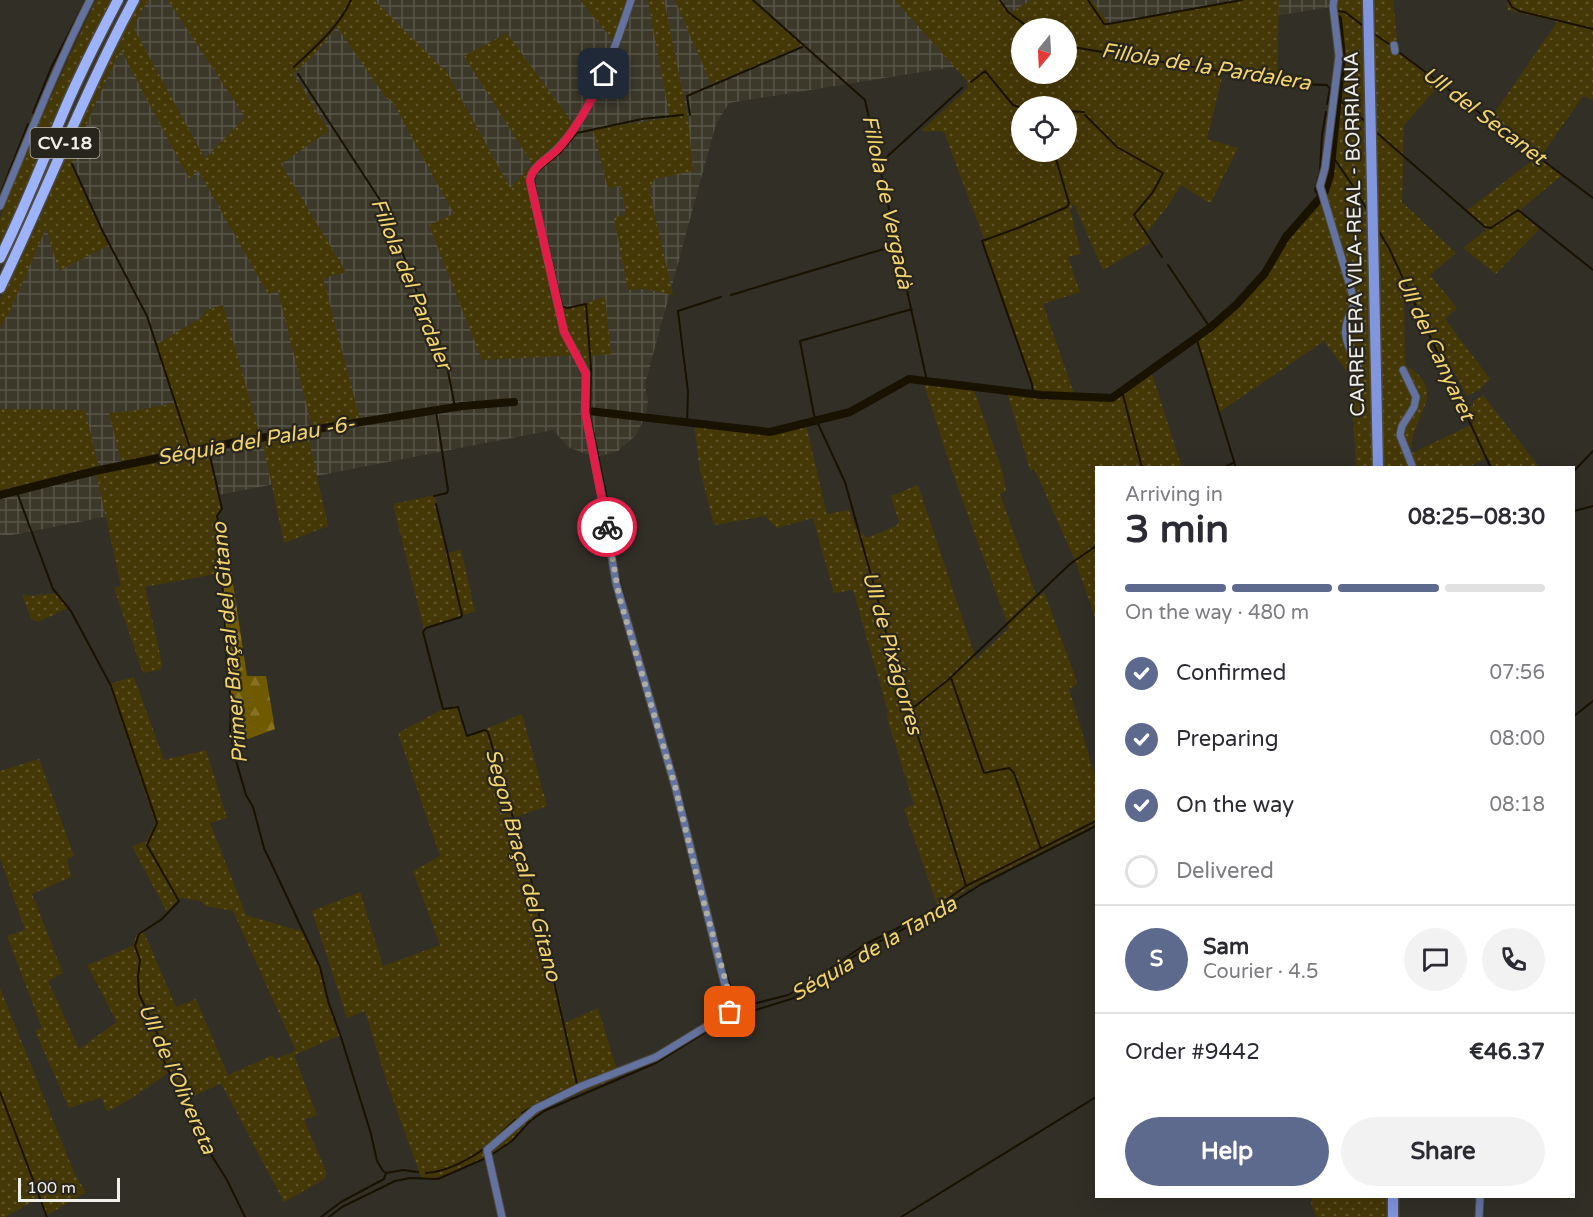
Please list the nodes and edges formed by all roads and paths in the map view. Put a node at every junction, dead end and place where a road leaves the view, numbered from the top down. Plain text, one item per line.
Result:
1 (90, 0) edge
2 (118, 0) edge
3 (134, 0) edge
4 (631, 0) edge
5 (1334, 0) edge
6 (1368, 0) edge
7 (0, 206) edge
8 (0, 258) edge
9 (0, 288) edge
10 (1358, 366) dead end
11 (1402, 370) dead end
12 (1378, 466) edge
13 (1412, 466) edge
14 (1393, 1198) edge
15 (1480, 1198) edge
16 (502, 1217) edge
17 (1393, 1217) edge
18 (1479, 1217) edge

1 - 7 street
2 - 8 main road, CV-18
3 - 9 main road, CV-18
4 - 16 street
5 - 10 street
6 - 12 main road, CARRETERA VILA-REAL - BORRIANA
11 - 13 street
14 - 17 main road
15 - 18 street

